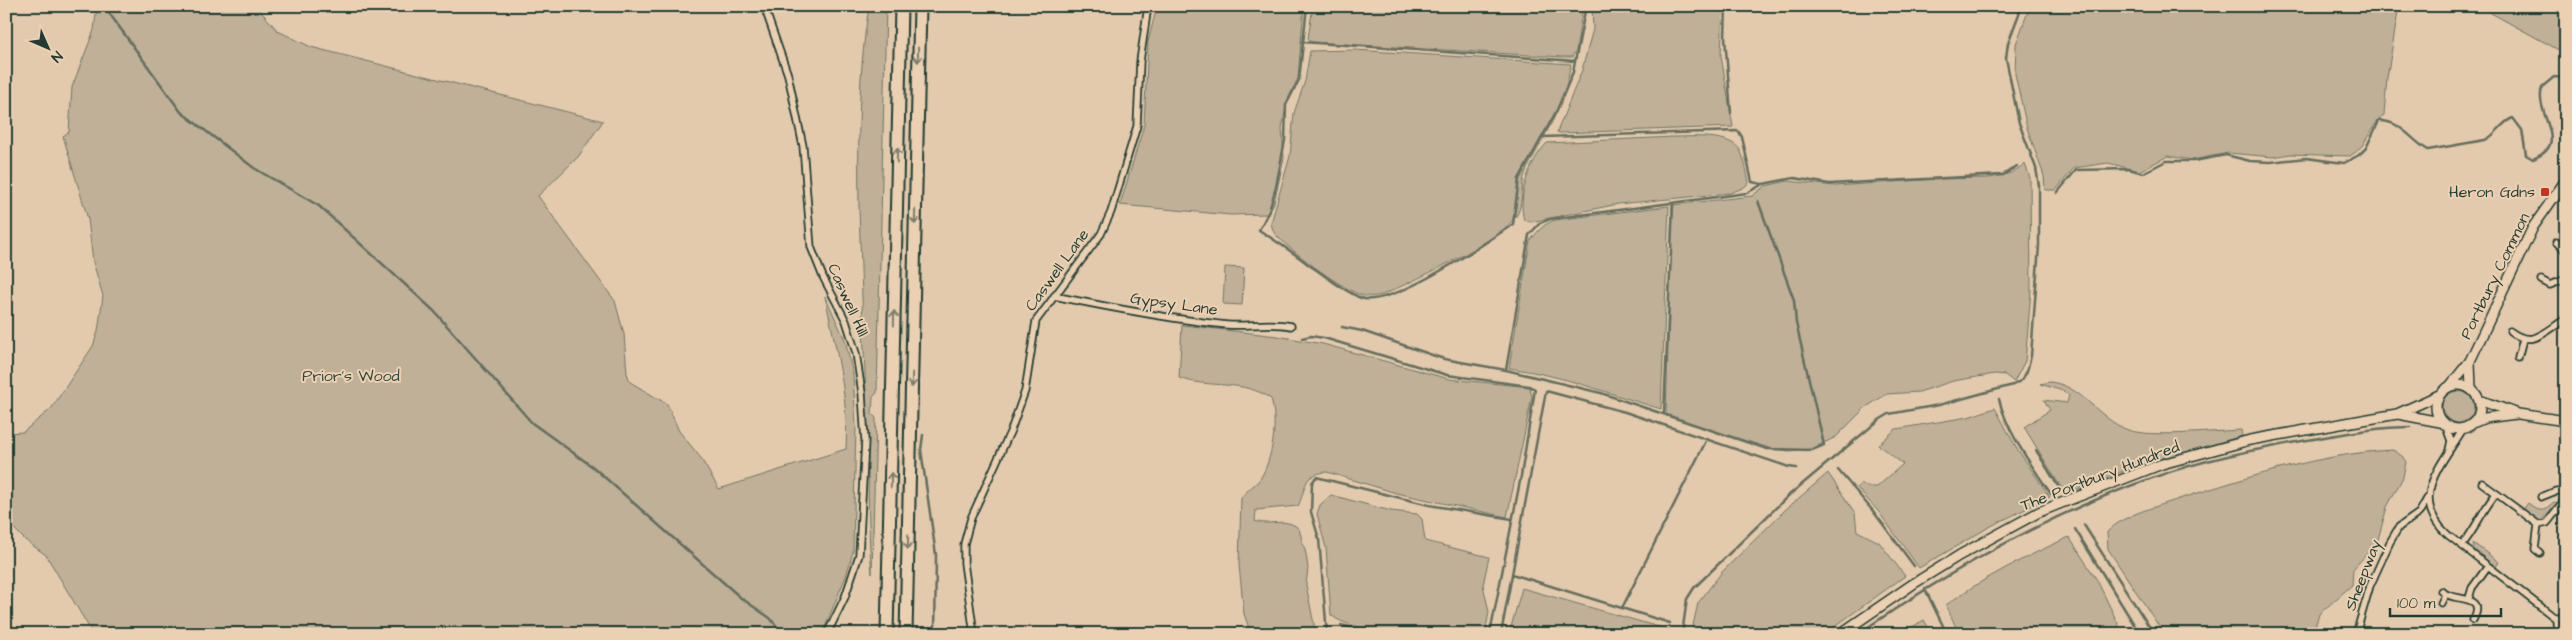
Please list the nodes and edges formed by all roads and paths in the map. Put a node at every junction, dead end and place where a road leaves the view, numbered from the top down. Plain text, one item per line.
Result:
1 (764, 6) edge
2 (901, 6) edge
3 (920, 6) edge
4 (1148, 6) edge
5 (2566, 180) edge
6 (2556, 242) dead end
7 (2566, 251) edge
8 (2566, 279) edge
9 (2541, 280) dead end
10 (1054, 296) junction
11 (2566, 319) edge
12 (1291, 326) dead end
13 (2510, 331) dead end
14 (2523, 339) junction
15 (2518, 358) dead end
16 (2470, 361) junction
17 (2450, 386) junction
18 (2471, 389) junction
19 (2439, 396) junction
20 (2479, 400) junction
21 (2397, 414) junction
22 (2518, 414) junction
23 (2566, 421) edge
24 (2475, 422) junction
25 (2443, 424) junction
26 (2464, 429) junction
27 (2447, 457) junction
28 (2482, 483) dead end
29 (2566, 492) edge
30 (2496, 494) junction
31 (2428, 497) junction
32 (2541, 497) dead end
33 (2566, 499) edge
34 (2538, 525) junction
35 (2462, 545) junction
36 (2540, 553) dead end
37 (2488, 566) junction
38 (2469, 598) junction
39 (2441, 603) dead end
40 (2566, 617) edge
41 (2556, 618) junction
42 (2473, 620) dead end
43 (827, 634) edge
44 (887, 634) edge
45 (906, 634) edge
46 (974, 634) edge
47 (1840, 634) edge
48 (2356, 634) edge
49 (2557, 634) edge

1 - 43 street, Caswell Hill
44 -> 2 highway
3 -> 45 highway
4 - 10 street, Caswell Lane
5 - 16 main road, Portbury Common
6 - 7 street
8 - 9 street
10 - 12 street, Gypsy Lane
10 - 46 street, Caswell Lane
11 - 14 street
13 - 14 street
14 - 15 street
16 - 17 main road, Portbury Common
16 - 18 main road, Portbury Common
17 - 18 main road
17 - 19 main road
18 - 20 main road
19 - 21 main road, The Portbury Hundred
19 - 25 main road
20 - 22 main road
20 - 24 main road
21 - 25 main road, The Portbury Hundred
21 - 47 main road, The Portbury Hundred
22 - 23 main road
22 - 24 main road
24 - 26 main road
25 - 26 main road
25 - 27 street
26 - 27 street, Sheepway
27 - 31 street, Sheepway
28 - 30 street
29 - 32 street
30 - 34 street
30 - 35 street
31 - 35 street
31 - 48 street, Sheepway
33 - 34 street
34 - 36 street
35 - 37 street
37 - 38 street
37 - 41 street
38 - 39 street
38 - 42 street
40 - 41 street
41 - 49 street

